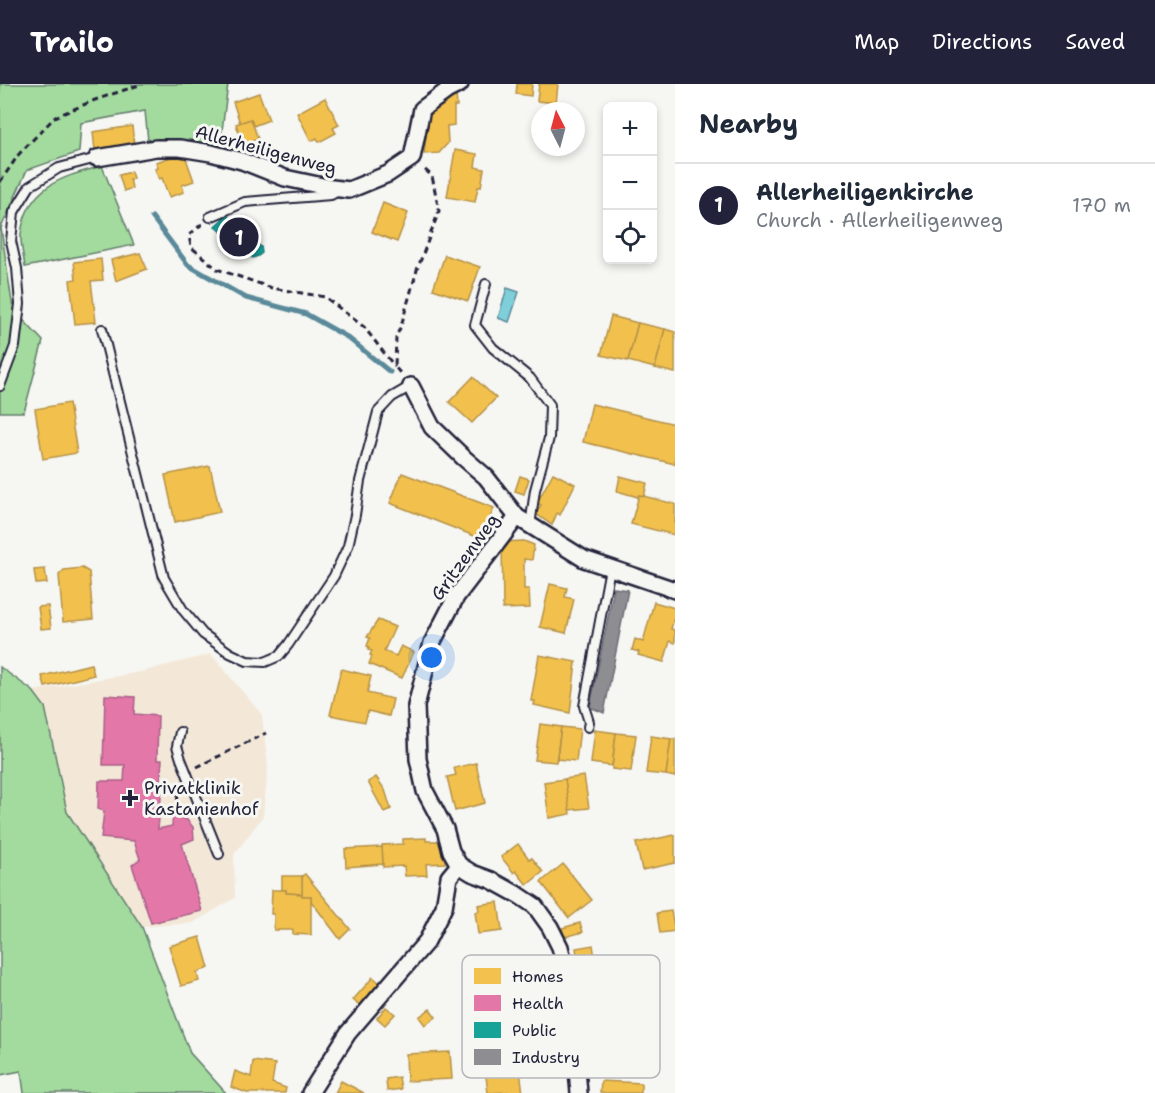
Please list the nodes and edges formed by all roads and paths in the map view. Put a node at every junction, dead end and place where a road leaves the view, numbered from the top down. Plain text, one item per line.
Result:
1 (142, 84) edge
2 (460, 84) edge
3 (97, 158) joint
4 (412, 158) junction
5 (0, 182) edge
6 (342, 189) junction
7 (210, 217) joint
8 (486, 284) dead end
9 (102, 329) dead end
10 (395, 367) junction
11 (0, 386) edge
12 (411, 386) junction
13 (524, 521) junction
14 (610, 568) junction
15 (675, 590) edge
16 (588, 727) dead end
17 (180, 732) dead end
18 (266, 733) dead end
19 (186, 772) junction
20 (177, 811) dead end
21 (219, 854) dead end
22 (459, 865) junction
23 (562, 955) edge
24 (578, 1078) edge
25 (310, 1093) edge
26 (579, 1093) edge

1 - 5 path
2 - 4 street
3 - 6 street, Allerheiligenweg
3 - 11 lane, Allerheiligenweg
4 - 6 street, Allerheiligenweg
4 - 10 path
6 - 7 lane
7 - 10 path
8 - 13 lane
9 - 12 lane
10 - 12 path
12 - 13 street
13 - 14 street, Gritzenweg
13 - 22 street, Gritzenweg
14 - 15 street, Gritzenweg
14 - 16 lane
17 - 19 lane
18 - 19 path
19 - 20 path
19 - 21 lane
22 - 23 street
22 - 25 street
24 - 26 street

